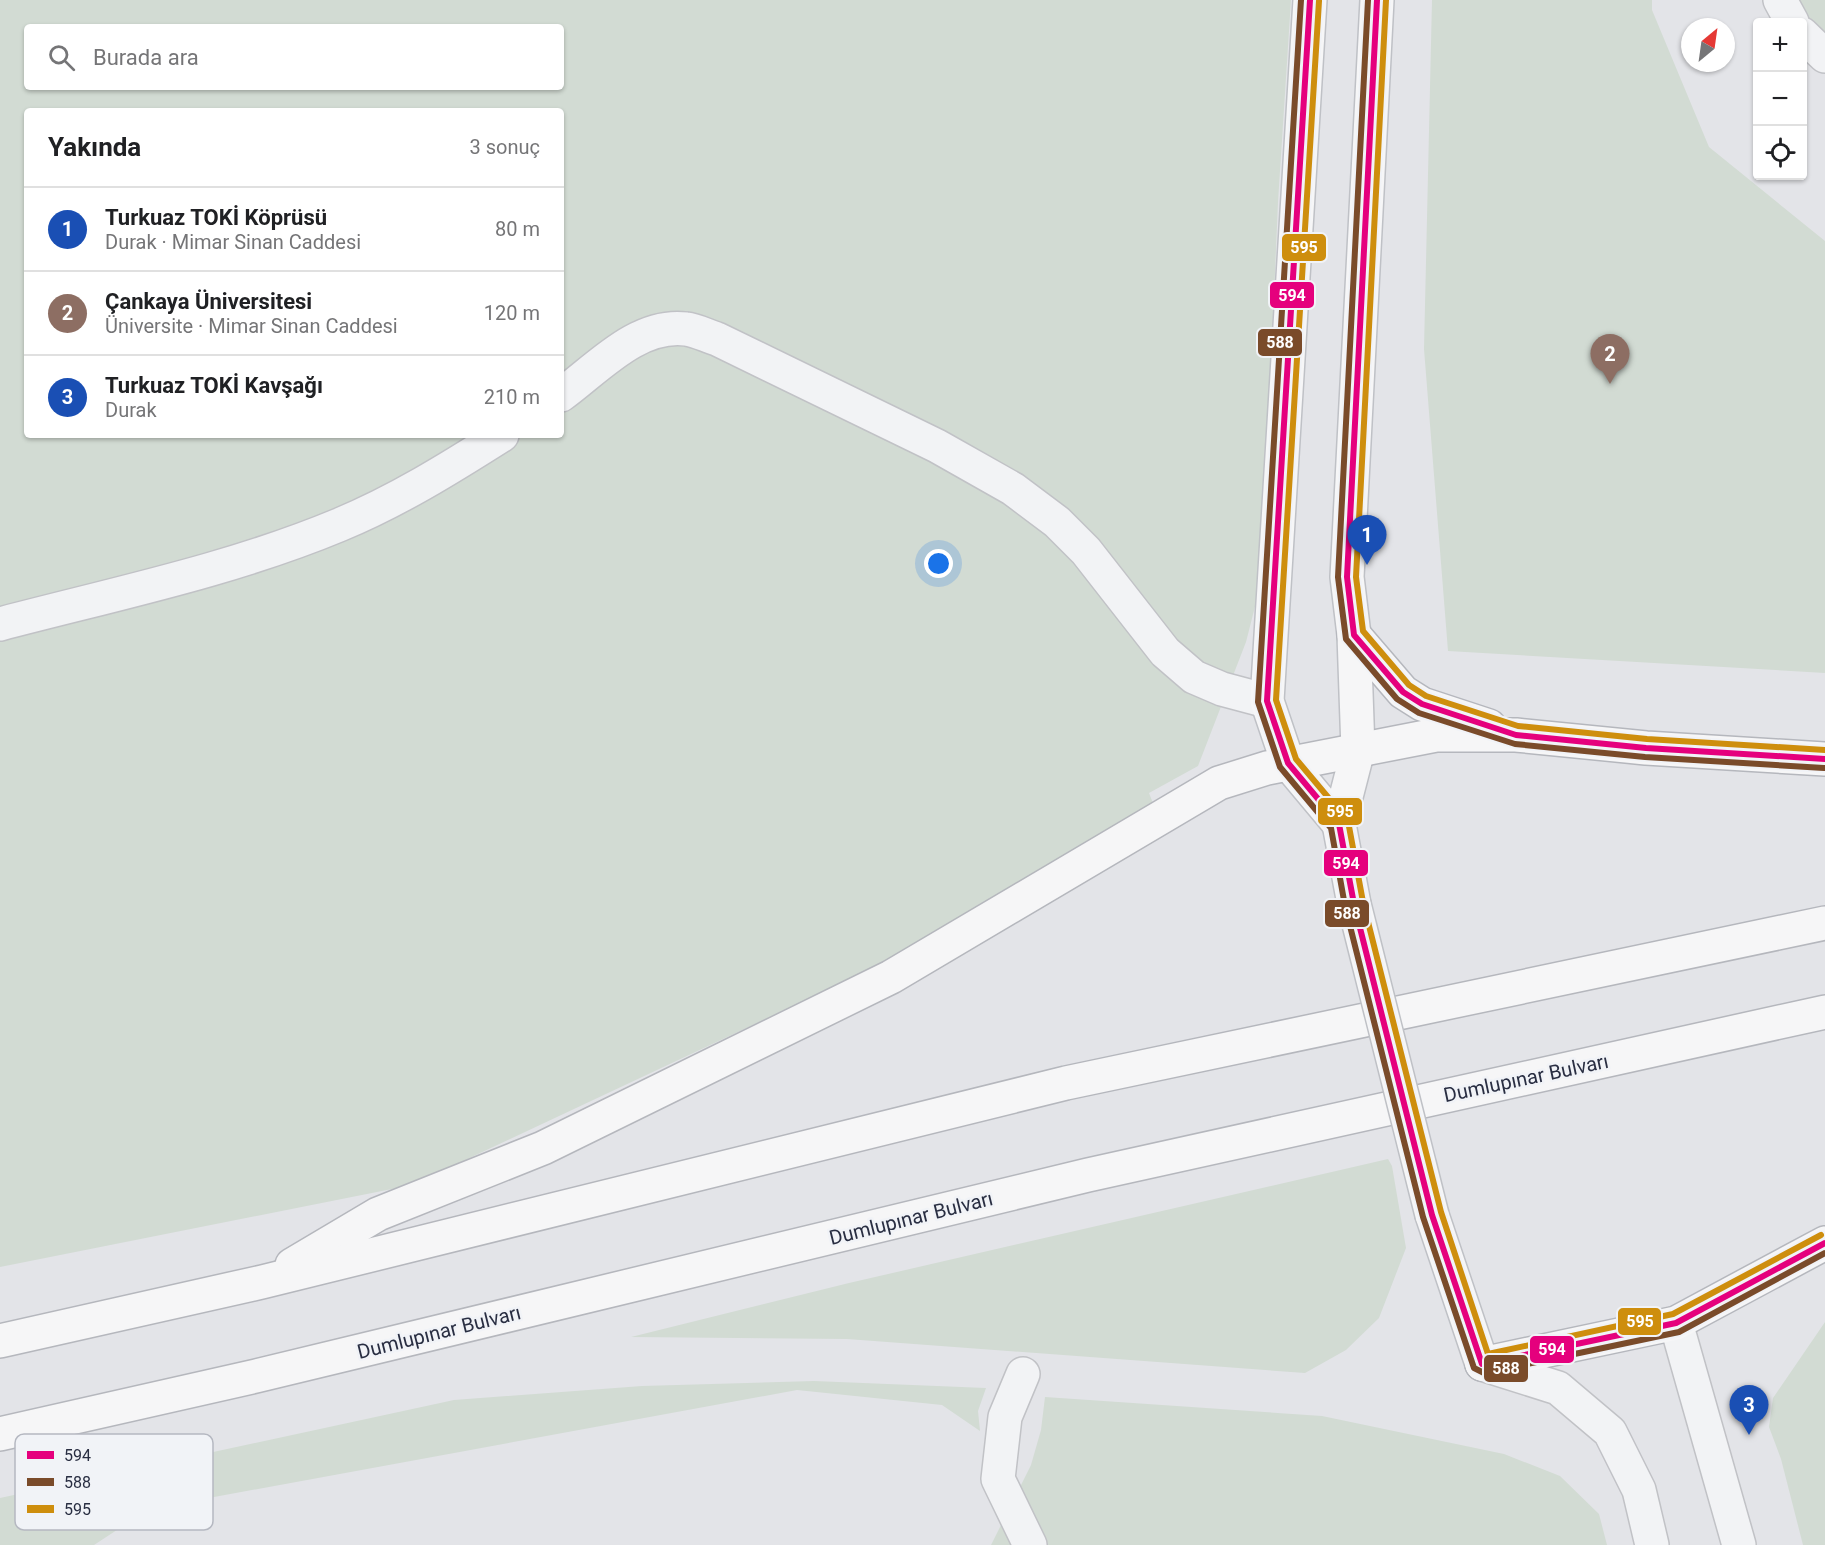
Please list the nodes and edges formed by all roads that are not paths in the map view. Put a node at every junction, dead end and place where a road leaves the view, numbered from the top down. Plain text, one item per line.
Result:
1 (1310, 0) edge
2 (1377, 0) edge
3 (1780, 0) edge
4 (1790, 18) edge
5 (1807, 38) edge
6 (1825, 56) edge
7 (564, 393) edge
8 (497, 438) edge
9 (0, 624) edge
10 (1354, 635) junction
11 (1267, 701) junction
12 (1516, 735) junction
13 (1358, 750) junction
14 (1825, 759) edge
15 (1288, 764) junction
16 (1339, 824) junction
17 (1825, 923) edge
18 (1825, 1012) edge
19 (1825, 1243) edge
20 (262, 1282) junction
21 (1676, 1323) junction
22 (0, 1341) edge
23 (1482, 1364) junction
24 (1023, 1374) dead end
25 (0, 1434) edge
26 (1030, 1545) edge
27 (1652, 1545) edge
28 (1739, 1545) edge

1 - 11 main road
2 - 10 main road
3 - 4 street
5 - 6 street
7 - 11 street
8 - 9 street
10 - 12 main road
10 - 13 main road
11 - 15 main road
12 - 13 main road
12 - 14 main road
13 - 15 main road
13 - 16 main road
15 - 16 main road
15 - 20 main road
16 - 23 main road, bridge
17 - 20 main road
18 - 25 main road, Dumlupınar Bulvarı
19 - 21 main road
20 - 22 main road
21 - 23 main road
21 - 28 street
23 - 27 street
24 - 26 street

